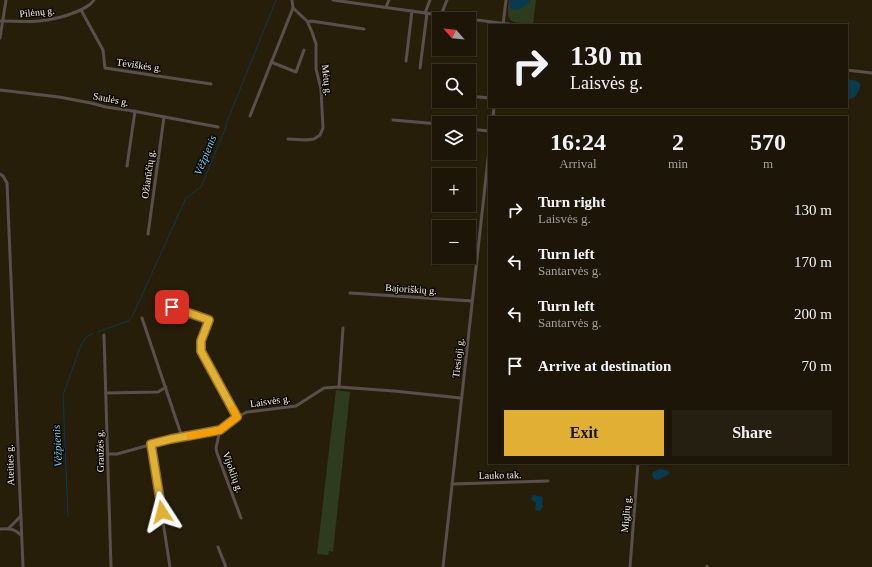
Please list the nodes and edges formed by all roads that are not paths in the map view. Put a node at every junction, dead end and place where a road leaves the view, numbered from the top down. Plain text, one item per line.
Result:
1 (6, 0) edge
2 (94, 0) edge
3 (292, 0) edge
4 (333, 0) edge
5 (389, 0) edge
6 (430, 0) edge
7 (447, 0) edge
8 (506, 0) edge
9 (293, 8) junction
10 (386, 8) junction
11 (81, 10) junction
12 (412, 11) junction
13 (442, 12) edge
14 (426, 13) junction
15 (432, 14) edge
16 (476, 20) edge
17 (1, 21) edge
18 (308, 22) junction
19 (503, 24) edge
20 (364, 29) dead end
21 (0, 38) edge
22 (304, 50) dead end
23 (406, 60) dead end
24 (272, 62) junction
25 (420, 68) dead end
26 (848, 70) edge
27 (872, 73) edge
28 (211, 84) dead end
29 (0, 90) edge
30 (476, 97) edge
31 (488, 98) edge
32 (135, 111) junction
33 (164, 116) junction
34 (250, 116) dead end
35 (393, 120) dead end
36 (432, 123) edge
37 (218, 127) dead end
38 (476, 130) edge
39 (488, 132) edge
40 (288, 139) dead end
41 (488, 159) edge
42 (127, 166) dead end
43 (0, 174) edge
44 (148, 234) dead end
45 (350, 293) dead end
46 (472, 301) junction
47 (172, 307) dead end
48 (142, 318) dead end
49 (343, 328) dead end
50 (104, 335) dead end
51 (166, 387) junction
52 (339, 387) junction
53 (106, 393) junction
54 (461, 398) junction
55 (237, 417) junction
56 (220, 430) junction
57 (182, 437) junction
58 (151, 444) junction
59 (108, 454) junction
60 (638, 464) edge
61 (548, 481) dead end
62 (452, 484) junction
63 (20, 517) junction
64 (241, 518) dead end
65 (9, 528) junction
66 (0, 529) edge
67 (21, 535) junction
68 (218, 547) dead end
69 (23, 567) edge
70 (110, 567) edge
71 (170, 567) edge
72 (226, 567) edge
73 (443, 567) edge
74 (630, 567) edge

1 - 17 street
2 - 11 street, Pilėnų g.
3 - 9 street
4 - 10 street
5 - 10 street
6 - 14 street
7 - 13 street
8 - 19 street
9 - 18 street, Mėtų g.
9 - 24 street
10 - 12 street
11 - 17 street, Pilėnų g.
11 - 28 street, Tėviškės g.
12 - 14 street
12 - 23 street
14 - 15 street
14 - 25 street
16 - 19 street
17 - 21 street
18 - 20 street
18 - 40 street, Mėtų g.
22 - 24 street
24 - 34 street
26 - 27 street
29 - 32 street, Saulės g.
30 - 31 street
32 - 33 street, Saulės g.
32 - 42 street
33 - 37 street, Saulės g.
33 - 44 street, Ožiarūčių g.
35 - 36 street
38 - 39 street
41 - 46 street, Tiesioji g.
43 - 63 street, Ateities g.
45 - 46 street, Bajoriškių g.
46 - 54 street, Tiesioji g.
47 - 55 street
48 - 51 street
49 - 52 street
50 - 53 street, Graužės g.
51 - 53 street
51 - 57 street
52 - 54 street, Laisvės g.
52 - 55 street, Laisvės g.
53 - 59 street, Graužės g.
54 - 62 street, Tiesioji g.
55 - 56 street, Laisvės g.
56 - 57 street, Laisvės g.
56 - 64 street, Vijoklių g.
57 - 58 street, Laisvės g.
58 - 59 street, Laisvės g.
58 - 71 street
59 - 70 street, Graužės g.
60 - 74 street, Miglių g.
61 - 62 street, Lauko tak.
62 - 73 street, Tiesioji g.
63 - 65 street
63 - 67 street, Ateities g.
65 - 66 street
65 - 67 street
67 - 69 street, Ateities g.
68 - 72 street

